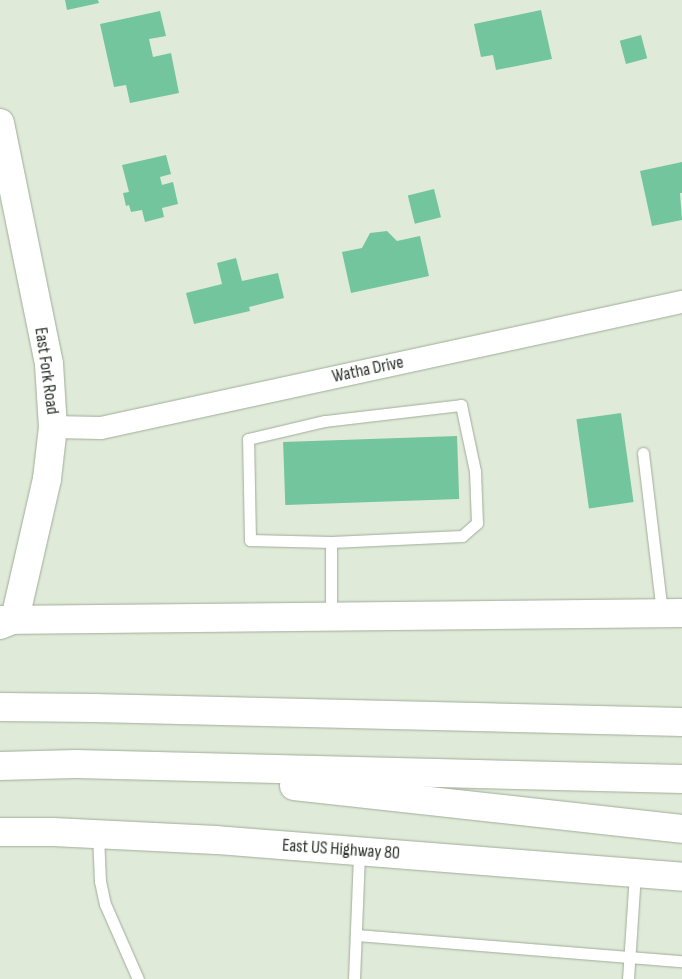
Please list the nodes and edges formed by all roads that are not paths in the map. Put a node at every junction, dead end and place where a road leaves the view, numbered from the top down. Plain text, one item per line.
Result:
1 (0, 123) edge
2 (682, 302) edge
3 (54, 427) junction
4 (643, 453) dead end
5 (330, 542) junction
6 (672, 613) edge
7 (331, 616) junction
8 (5, 621) edge
9 (0, 708) edge
10 (682, 722) edge
11 (76, 764) junction
12 (0, 766) edge
13 (682, 779) edge
14 (682, 829) edge
15 (0, 832) edge
16 (98, 834) junction
17 (359, 852) junction
18 (636, 873) junction
19 (682, 877) edge
20 (356, 935) junction
21 (629, 957) junction
22 (682, 961) edge
23 (138, 979) edge
24 (354, 979) edge
25 (628, 979) edge

1 - 3 main road, East Fork Road
2 - 3 street, Watha Drive
3 - 8 main road, East Fork Road
4 - 6 lane
5 - 5 lane
5 - 7 lane
6 - 7 main road
7 - 8 main road
9 - 10 main road
11 - 12 main road
11 - 13 main road
11 - 14 main road
15 - 16 main road, East US Highway 80
16 - 17 main road, East US Highway 80
16 - 23 lane
17 - 18 main road, East US Highway 80
17 - 20 lane
18 - 19 main road, East US Highway 80
18 - 21 lane
20 - 21 lane
20 - 24 lane
21 - 22 lane
21 - 25 lane

